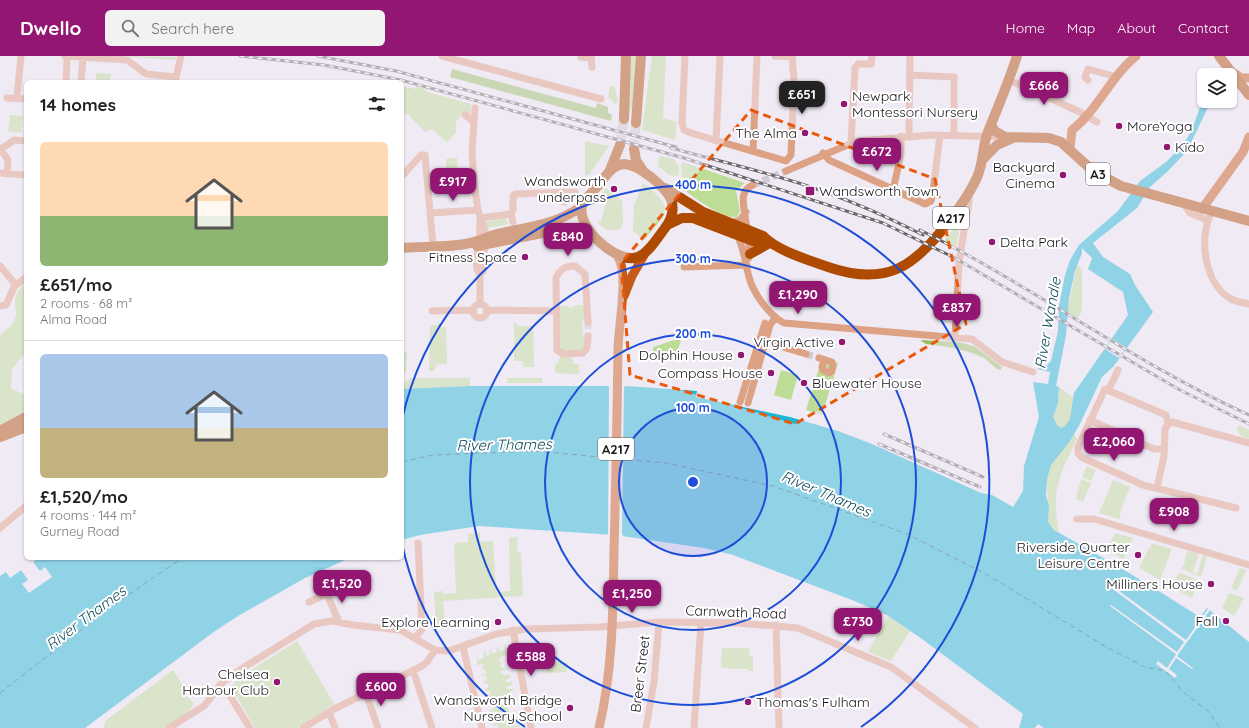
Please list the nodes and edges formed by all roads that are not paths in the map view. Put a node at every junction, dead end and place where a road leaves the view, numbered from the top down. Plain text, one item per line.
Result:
1 (21, 56) edge
2 (66, 56) edge
3 (181, 56) edge
4 (442, 56) edge
5 (581, 56) edge
6 (620, 56) edge
7 (626, 56) edge
8 (641, 56) edge
9 (685, 56) edge
10 (720, 56) edge
11 (757, 56) edge
12 (775, 56) edge
13 (910, 56) edge
14 (1015, 56) edge
15 (1136, 56) edge
16 (1219, 56) edge
17 (83, 57) junction
18 (591, 57) edge
19 (792, 57) edge
20 (872, 59) edge
21 (592, 67) dead end
22 (1228, 68) edge
23 (910, 75) junction
24 (1237, 75) edge
25 (1117, 77) junction
26 (1237, 78) edge
27 (1249, 78) edge
28 (151, 79) edge
29 (66, 80) edge
30 (81, 80) edge
31 (176, 80) edge
32 (1088, 80) dead end
33 (1013, 82) junction
34 (1065, 84) dead end
35 (1248, 90) edge
36 (587, 95) junction
37 (1047, 97) junction
38 (7, 98) dead end
39 (17, 98) junction
40 (24, 99) edge
41 (602, 99) dead end
42 (585, 104) dead end
43 (625, 104) junction
44 (475, 108) dead end
45 (465, 115) dead end
46 (1088, 116) junction
47 (624, 119) tunnel mouth
48 (474, 122) junction
49 (1097, 122) dead end
50 (636, 123) tunnel mouth
51 (991, 125) junction
52 (940, 135) junction
53 (954, 135) junction
54 (968, 135) junction
55 (905, 136) junction
56 (986, 137) junction
57 (1009, 137) junction
58 (1249, 137) edge
59 (24, 141) edge
60 (716, 141) junction
61 (851, 142) junction
62 (620, 145) tunnel mouth
63 (634, 148) tunnel mouth
64 (1070, 148) junction
65 (0, 149) edge
66 (1247, 149) edge
67 (753, 151) junction
68 (823, 153) junction
69 (983, 159) junction
70 (786, 171) tunnel mouth
71 (609, 172) junction
72 (3, 174) edge
73 (404, 174) edge
74 (646, 174) junction
75 (24, 175) edge
76 (752, 186) tunnel mouth
77 (665, 188) junction
78 (893, 190) junction
79 (564, 192) junction
80 (575, 192) dead end
81 (969, 194) junction
82 (564, 202) dead end
83 (582, 206) junction
84 (478, 210) junction
85 (746, 212) junction
86 (430, 213) junction
87 (511, 214) junction
88 (1207, 214) junction
89 (480, 218) junction
90 (1249, 221) edge
91 (513, 222) dead end
92 (731, 223) junction
93 (666, 226) junction
94 (737, 235) junction
95 (749, 235) junction
96 (595, 238) junction
97 (482, 242) junction
98 (770, 243) junction
99 (433, 246) junction
100 (404, 248) edge
101 (647, 250) junction
102 (617, 254) junction
103 (748, 261) junction
104 (0, 266) edge
105 (684, 267) dead end
106 (24, 279) edge
107 (16, 285) junction
108 (623, 299) junction
109 (480, 304) junction
110 (1249, 304) edge
111 (0, 306) edge
112 (473, 310) junction
113 (487, 310) junction
114 (432, 311) dead end
115 (556, 311) junction
116 (776, 318) junction
117 (588, 322) tunnel mouth
118 (765, 323) dead end
119 (588, 336) tunnel mouth
120 (955, 337) junction
121 (765, 342) junction
122 (773, 344) tunnel mouth
123 (786, 348) tunnel mouth
124 (806, 354) tunnel mouth
125 (1118, 370) dead end
126 (1032, 372) dead end
127 (1107, 389) junction
128 (749, 399) dead end
129 (740, 402) dead end
130 (24, 418) edge
131 (1090, 420) junction
132 (1167, 420) dead end
133 (24, 428) edge
134 (0, 431) edge
135 (0, 437) edge
136 (1249, 443) edge
137 (1164, 449) junction
138 (1157, 488) junction
139 (24, 508) edge
140 (1236, 508) dead end
141 (1076, 519) dead end
142 (0, 528) edge
143 (418, 543) dead end
144 (1249, 565) edge
145 (337, 589) dead end
146 (327, 594) junction
147 (309, 602) dead end
148 (339, 622) junction
149 (659, 622) junction
150 (701, 623) junction
151 (776, 625) junction
152 (612, 626) junction
153 (513, 630) junction
154 (415, 638) junction
155 (463, 647) junction
156 (436, 650) junction
157 (413, 670) junction
158 (219, 686) junction
159 (366, 693) junction
160 (329, 712) junction
161 (169, 728) edge
162 (250, 728) edge
163 (303, 728) edge
164 (335, 728) edge
165 (378, 728) edge
166 (432, 728) edge
167 (482, 728) edge
168 (531, 728) edge
169 (599, 728) edge
170 (646, 728) edge
171 (694, 728) edge
172 (779, 728) edge
173 (974, 728) edge

1 - 39 street
2 - 17 street
2 - 29 street
3 - 31 street
4 - 36 street
5 - 18 street
6 - 43 highway
7 - 43 highway
8 - 50 highway
9 - 60 street
10 - 60 street
11 - 67 street
12 - 19 street
13 - 23 street
14 - 33 highway
15 - 25 main road
16 - 22 highway
17 - 28 street
17 - 30 street
18 - 21 street
19 - 67 street
20 - 61 street
23 - 53 street
23 - 55 street
24 - 27 main road
25 - 32 street
25 - 46 main road
26 - 35 highway
28 - 31 street
33 - 37 street
33 - 51 highway
34 - 37 street
36 - 41 street
36 - 42 street
37 - 46 street
38 - 39 street
39 - 40 street
43 - 47 highway
44 - 48 street
45 - 48 street
46 - 49 street
46 - 64 main road
48 - 84 street
51 - 54 street
51 - 56 highway, A217
51 - 57 highway
52 - 53 street
52 - 55 street
52 - 78 street
53 - 54 street
54 - 56 street
55 - 61 street
55 - 78 street
56 - 57 street
56 - 69 highway, A217
57 - 64 highway, A3
57 - 69 highway, A217
58 - 66 main road
59 - 65 street
60 - 67 street
61 - 68 street
62 - 71 highway
63 - 74 highway
64 - 88 highway, A3
65 - 72 street
66 - 88 main road
68 - 70 street
68 - 78 street
69 - 81 highway, A217
71 - 74 highway, A217
71 - 83 highway, A217
72 - 75 street
73 - 86 street
74 - 77 highway, A217
76 - 85 street
77 - 92 highway, A217
77 - 93 highway, A217
79 - 80 street
79 - 82 street
79 - 87 street
81 - 98 highway, A217
81 - 120 street
83 - 96 highway, A217
83 - 97 highway
84 - 86 street
84 - 89 street
85 - 92 street
85 - 95 street
86 - 99 street
87 - 89 street
87 - 91 street
88 - 90 highway, A3
88 - 110 street
89 - 97 street
92 - 95 highway, A217
93 - 94 highway, A217
93 - 101 highway, A217
94 - 95 highway, A217
94 - 103 street
95 - 98 highway, A217
95 - 103 street
96 - 97 highway
96 - 102 highway, A217
97 - 99 highway
97 - 109 street
98 - 103 highway
99 - 100 highway
101 - 102 highway, A217
101 - 108 main road, A217
102 - 108 main road, A217
103 - 105 street
103 - 116 street
104 - 107 street
106 - 107 street
107 - 111 street
108 - 152 main road, A217
109 - 112 street
109 - 113 street
112 - 113 street
112 - 114 street
113 - 115 street
115 - 117 street
115 - 119 street
116 - 120 street
116 - 121 street
118 - 129 street
120 - 126 street
121 - 122 street
121 - 128 street
123 - 124 street
125 - 127 street
127 - 131 street
127 - 132 street
130 - 134 highway
131 - 137 street
131 - 138 street
133 - 135 highway
136 - 137 street
137 - 138 street
138 - 140 street
139 - 142 street
141 - 144 street
143 - 154 street
145 - 146 street
146 - 147 street
146 - 148 street
148 - 154 street
148 - 158 street
149 - 150 street, Carnwath Road
149 - 152 street, Carnwath Road
149 - 170 street, Breer Street
150 - 151 street, Carnwath Road
150 - 171 street
151 - 172 street
151 - 173 street, Carnwath Road
152 - 153 street, Carnwath Road
152 - 169 main road, A217
153 - 155 street, Carnwath Road
153 - 168 street
154 - 156 street
155 - 156 street, Carnwath Road
155 - 167 street
156 - 157 street
157 - 159 street
157 - 166 street
158 - 161 street
158 - 162 street
159 - 160 street
159 - 165 street
160 - 163 street
160 - 164 street

